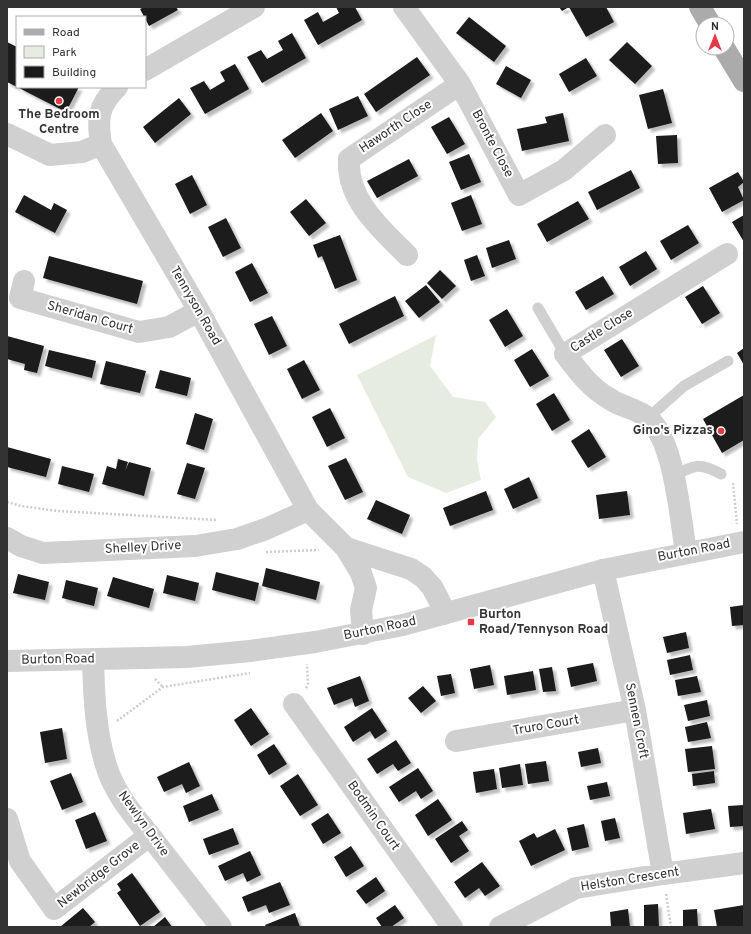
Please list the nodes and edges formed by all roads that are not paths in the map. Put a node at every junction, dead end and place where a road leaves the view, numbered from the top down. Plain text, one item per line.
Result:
1 (254, 7) edge
2 (404, 7) edge
3 (700, 7) edge
4 (705, 16) edge
5 (729, 56) edge
6 (146, 69) edge
7 (744, 82) edge
8 (460, 84) junction
9 (116, 88) edge
10 (7, 134) edge
11 (605, 135) dead end
12 (101, 144) junction
13 (727, 254) dead end
14 (407, 255) dead end
15 (24, 281) dead end
16 (538, 308) dead end
17 (199, 311) junction
18 (566, 354) junction
19 (728, 361) dead end
20 (648, 418) junction
21 (721, 474) dead end
22 (674, 476) junction
23 (308, 510) junction
24 (7, 538) edge
25 (742, 542) edge
26 (346, 548) junction
27 (686, 552) junction
28 (603, 570) junction
29 (443, 614) junction
30 (363, 634) junction
31 (93, 660) junction
32 (7, 661) edge
33 (294, 704) dead end
34 (635, 710) junction
35 (456, 741) dead end
36 (7, 819) edge
37 (150, 835) junction
38 (744, 863) edge
39 (663, 874) junction
40 (221, 927) edge
41 (452, 927) edge
42 (500, 927) edge

1 - 6 street
2 - 8 street, Bronte Close
3 - 4 main road
5 - 7 main road
8 - 11 street, Bronte Close
8 - 14 street, Haworth Close
9 - 12 street
10 - 12 street
12 - 17 street, Tennyson Road
13 - 18 street, Castle Close
15 - 17 street, Sheridan Court
16 - 18 lane
17 - 23 street, Tennyson Road
18 - 20 street, Castle Close
19 - 20 lane
20 - 22 street
21 - 22 lane
22 - 27 street
23 - 24 street, Shelley Drive
23 - 26 street, Tennyson Road
25 - 27 street, Burton Road
26 - 29 street, Tennyson Road
26 - 30 street, Tennyson Road
27 - 28 street, Burton Road
28 - 29 street, Burton Road
28 - 34 street, Sennen Croft
29 - 30 street, Burton Road
30 - 31 street, Burton Road
31 - 32 street, Burton Road
31 - 37 street, Newlyn Drive
33 - 41 street, Bodmin Court
34 - 35 street, Truro Court
34 - 39 street, Sennen Croft
36 - 37 street, Newbridge Grove
37 - 40 street, Newlyn Drive
38 - 39 street, Helston Crescent
39 - 42 street, Helston Crescent

